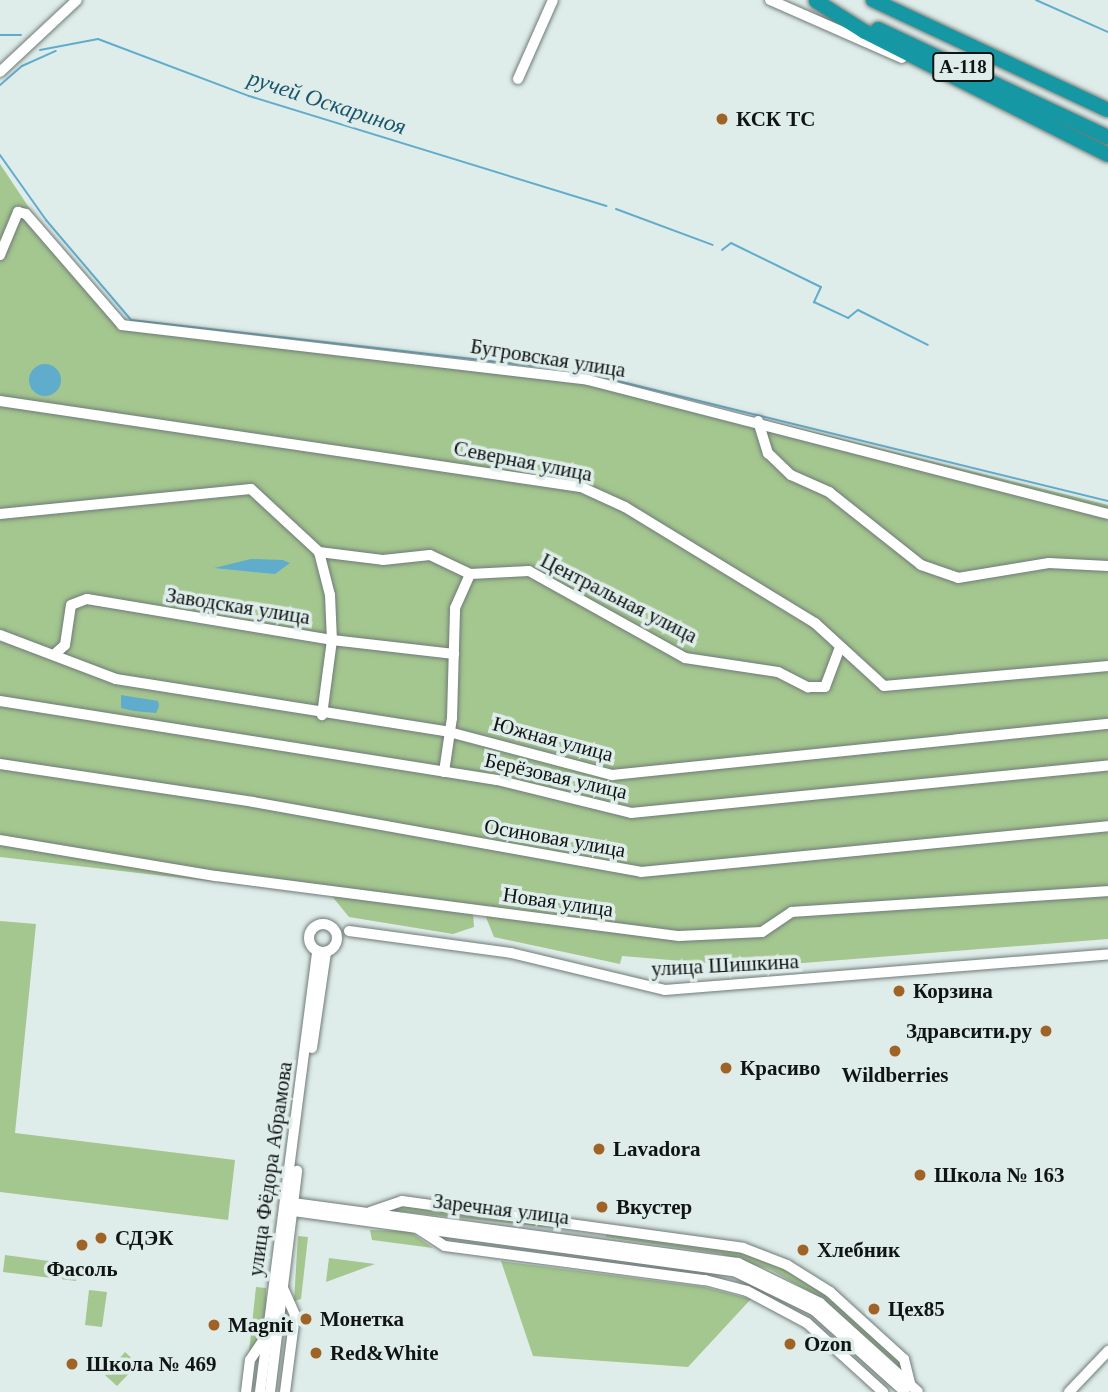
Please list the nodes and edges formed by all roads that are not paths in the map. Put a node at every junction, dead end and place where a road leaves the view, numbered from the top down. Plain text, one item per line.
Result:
1 (77, 0) edge
2 (553, 0) edge
3 (770, 0) edge
4 (815, 0) edge
5 (873, 0) edge
6 (0, 72) edge
7 (518, 79) dead end
8 (976, 90) junction
9 (1108, 110) edge
10 (1108, 137) edge
11 (1108, 155) edge
12 (0, 255) edge
13 (0, 401) edge
14 (758, 421) junction
15 (0, 514) edge
16 (1108, 514) edge
17 (319, 552) junction
18 (1108, 566) edge
19 (470, 574) junction
20 (0, 635) edge
21 (331, 640) junction
22 (840, 647) junction
23 (56, 653) junction
24 (454, 654) junction
25 (1108, 666) edge
26 (0, 701) edge
27 (322, 715) junction
28 (1108, 724) edge
29 (449, 732) junction
30 (0, 764) edge
31 (1108, 765) edge
32 (444, 772) junction
33 (1108, 826) edge
34 (0, 840) edge
35 (1108, 891) edge
36 (349, 931) dead end
37 (321, 951) dead end
38 (1108, 954) edge
39 (290, 1207) junction
40 (370, 1212) junction
41 (417, 1227) junction
42 (283, 1288) junction
43 (267, 1334) junction
44 (1108, 1350) edge
45 (1108, 1360) edge
46 (911, 1390) edge
47 (246, 1392) edge
48 (260, 1392) edge
49 (270, 1392) edge
50 (285, 1392) edge
51 (883, 1392) edge
52 (1069, 1392) edge
53 (1078, 1392) edge

1 - 6 street
2 - 7 street
3 - 8 street
4 - 8 highway
4 - 10 highway, А-118
5 - 9 highway, А-118
8 - 11 highway
12 - 14 street, Бугровская улица
13 - 22 street, Северная улица
14 - 16 street, Бугровская улица
14 - 18 street
15 - 17 street
17 - 19 street, Центральная улица
17 - 21 street
19 - 22 street, Центральная улица
19 - 24 street
20 - 23 street, Южная улица
21 - 23 street, Заводская улица
21 - 24 street, Заводская улица
21 - 27 street
22 - 25 street, Северная улица
23 - 27 street, Южная улица
24 - 29 street
26 - 32 street, Берёзовая улица
27 - 29 street, Южная улица
28 - 29 street, Южная улица
29 - 32 street
30 - 33 street, Осиновая улица
31 - 32 street, Берёзовая улица
34 - 35 street, Новая улица
36 - 38 street, улица Шишкина
37 - 39 street, улица Фёдора Абрамова
39 - 40 street, Заречная улица
39 - 41 street, Заречная улица
39 - 42 street, улица Фёдора Абрамова
39 - 43 street, улица Фёдора Абрамова
40 - 46 street, Заречная улица
40 - 46 street
41 - 46 street, Заречная улица
41 - 51 street
42 - 49 street, улица Фёдора Абрамова
42 - 50 street
43 - 47 street
43 - 48 street, улица Фёдора Абрамова
44 - 52 street
45 - 53 street

